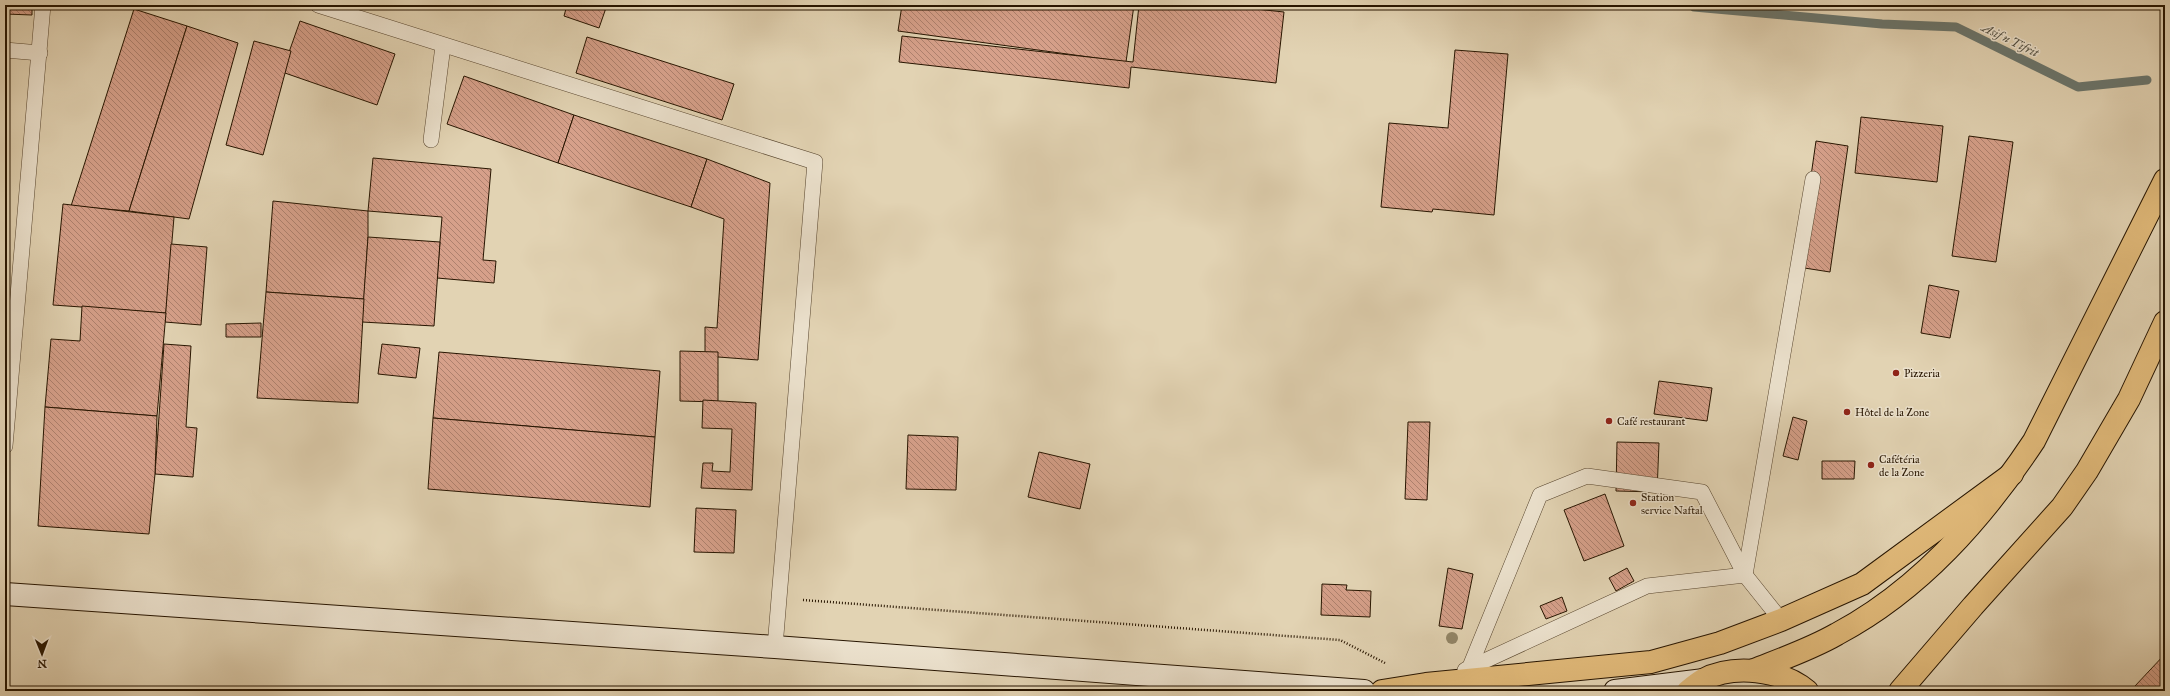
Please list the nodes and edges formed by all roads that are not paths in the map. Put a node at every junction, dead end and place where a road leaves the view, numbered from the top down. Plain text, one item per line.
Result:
1 (43, 5) edge
2 (318, 5) edge
3 (444, 46) junction
4 (5, 50) edge
5 (40, 53) junction
6 (431, 140) dead end
7 (1813, 179) dead end
8 (2165, 180) edge
9 (2165, 322) edge
10 (5, 446) edge
11 (2012, 474) junction
12 (1745, 575) junction
13 (5, 594) edge
14 (1781, 620) junction
15 (774, 647) junction
16 (1469, 669) junction
17 (1754, 670) junction
18 (1426, 684) junction
19 (1696, 685) edge
20 (1344, 690) edge
21 (1364, 691) edge
22 (1382, 691) edge
23 (1615, 691) edge
24 (1807, 691) edge
25 (1900, 691) edge

1 - 5 lane
2 - 3 lane
3 - 6 lane
3 - 15 lane
4 - 5 lane
5 - 10 lane
7 - 12 lane
8 - 11 main road
9 - 25 main road
11 - 14 main road
11 - 17 main road
12 - 14 lane
12 - 16 lane
12 - 16 lane
13 - 15 main road
14 - 18 main road
15 - 20 main road
16 - 18 lane
17 - 19 main road
17 - 24 main road
18 - 22 main road
19 - 23 main road
20 - 21 main road

